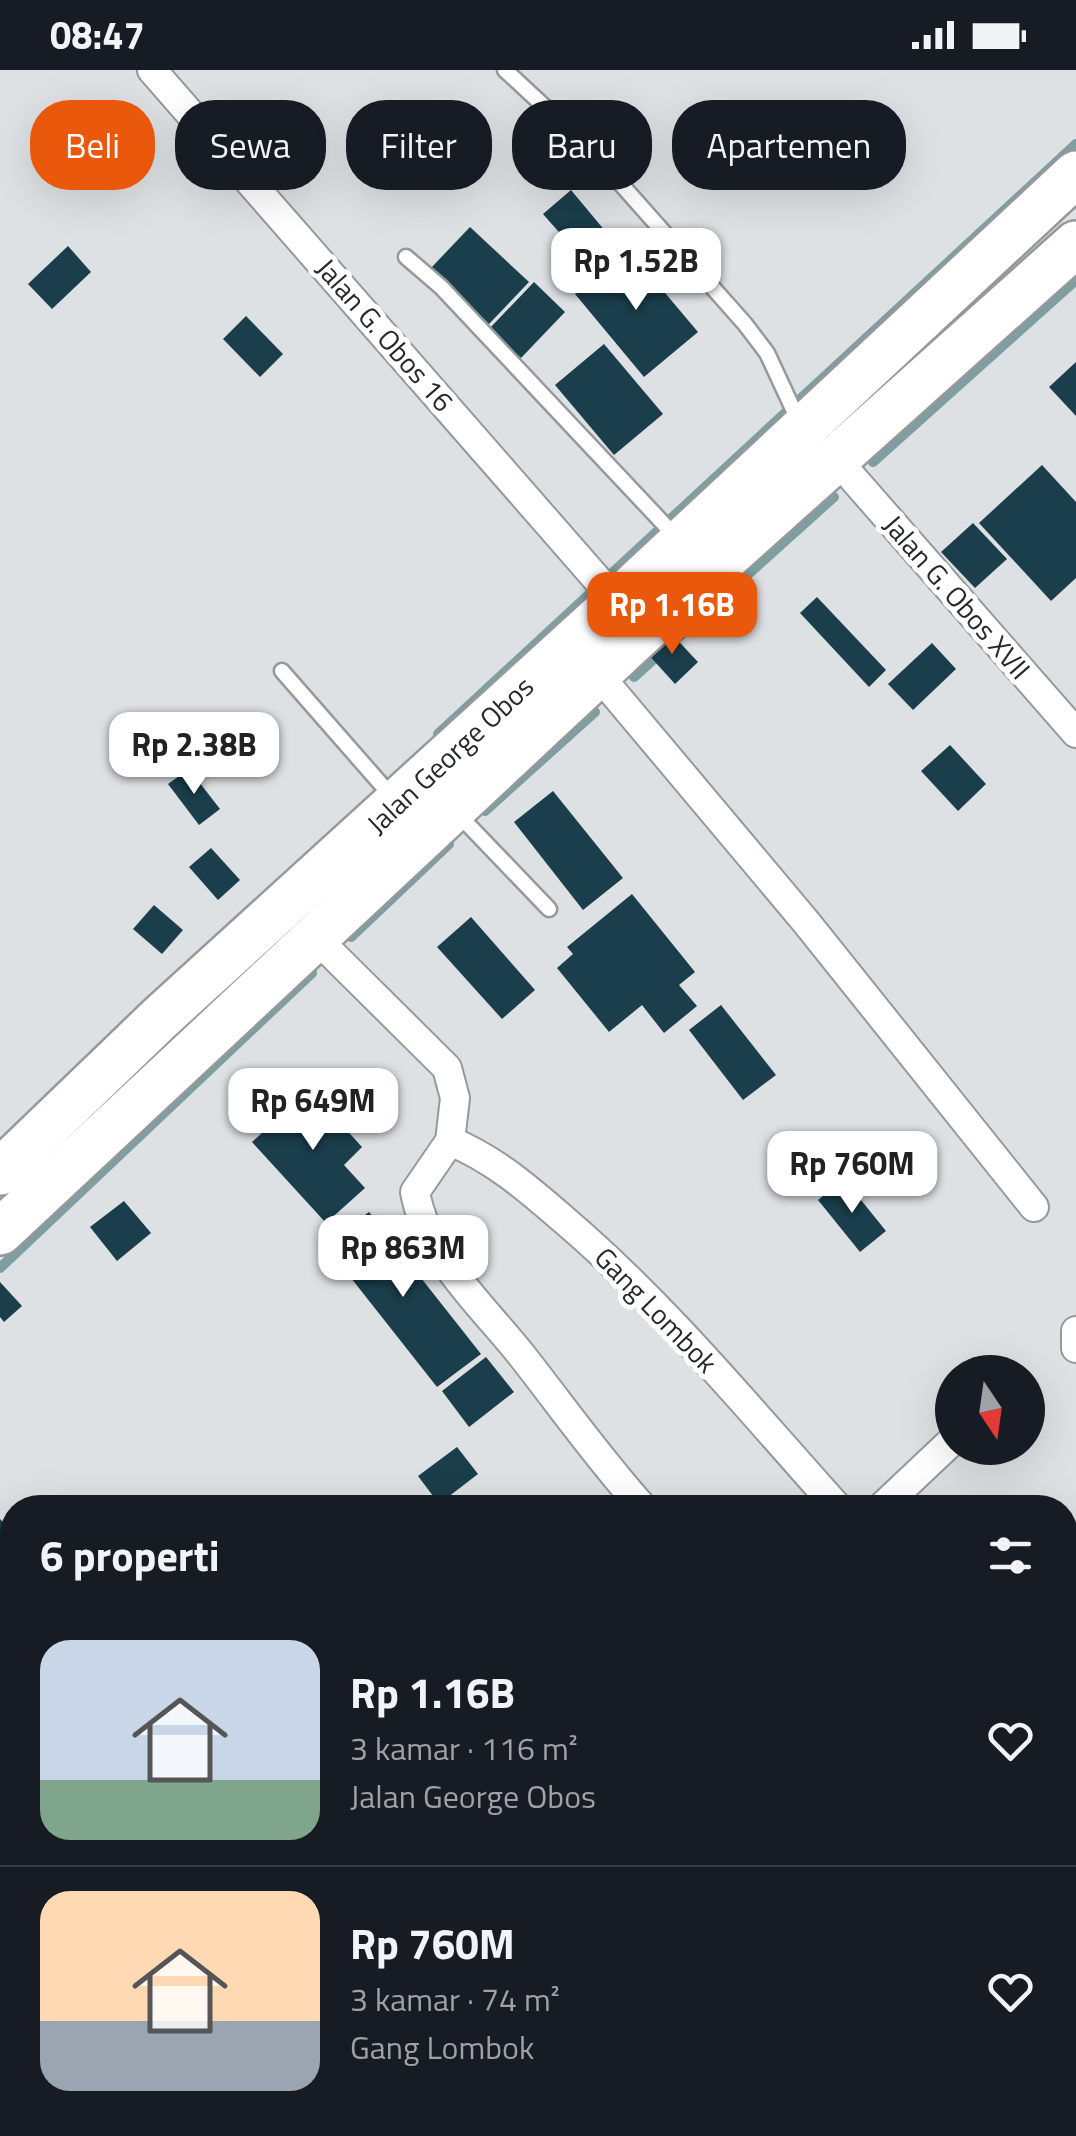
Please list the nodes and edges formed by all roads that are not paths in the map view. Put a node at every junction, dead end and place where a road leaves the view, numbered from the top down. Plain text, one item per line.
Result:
1 (152, 70) edge
2 (504, 70) edge
3 (1076, 174) edge
4 (1076, 244) edge
5 (406, 257) dead end
6 (803, 430) junction
7 (837, 460) junction
8 (681, 542) junction
9 (617, 602) junction
10 (282, 671) dead end
11 (597, 674) junction
12 (1076, 733) edge
13 (398, 803) junction
14 (451, 808) junction
15 (549, 909) dead end
16 (317, 939) junction
17 (450, 1140) junction
18 (0, 1172) edge
19 (1034, 1207) dead end
20 (0, 1232) edge
21 (1076, 1330) edge
22 (1076, 1348) edge
23 (935, 1458) edge
24 (631, 1495) edge
25 (826, 1495) edge
26 (896, 1495) edge

1 - 9 street, Jalan G. Obos 16
2 - 6 lane
3 - 6 main road, Jalan George Obos
4 - 7 main road, Jalan George Obos
5 - 8 lane
6 - 8 main road, Jalan George Obos
7 - 11 main road, Jalan George Obos
7 - 12 street, Jalan G. Obos XVII
8 - 9 main road, Jalan George Obos
9 - 13 main road, Jalan George Obos
10 - 13 lane
11 - 14 main road, Jalan George Obos
11 - 19 street
13 - 18 main road, Jalan George Obos
14 - 15 lane
14 - 16 main road, Jalan George Obos
16 - 17 street
16 - 20 main road, Jalan George Obos
17 - 24 street
17 - 25 street, Gang Lombok
21 - 22 street
23 - 26 street

